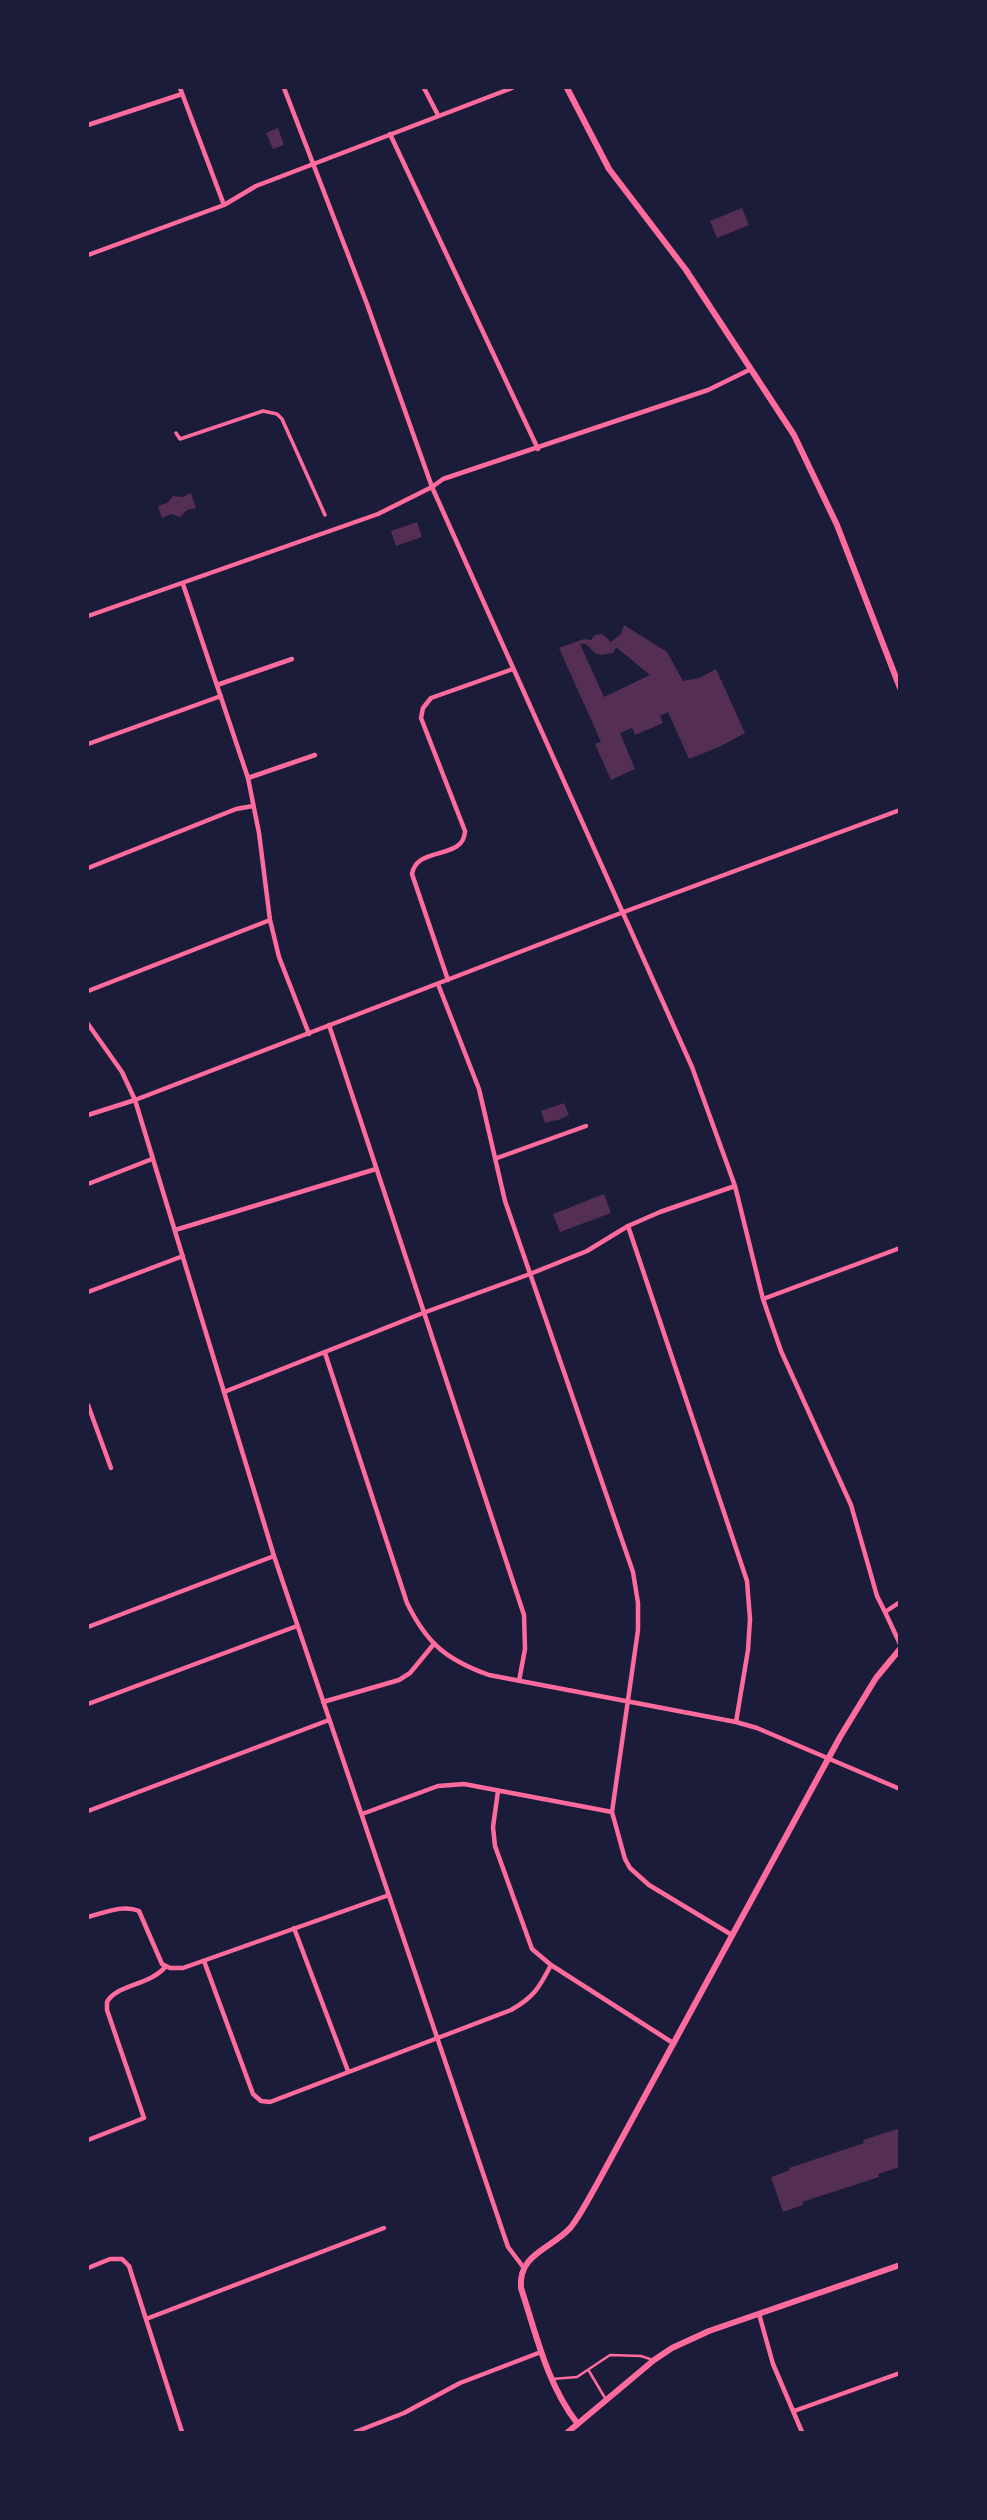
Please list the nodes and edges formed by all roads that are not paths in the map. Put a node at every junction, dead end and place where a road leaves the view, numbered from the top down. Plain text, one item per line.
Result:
1 (180, 88) edge
2 (284, 88) edge
3 (424, 88) edge
4 (512, 88) edge
5 (567, 88) edge
6 (182, 94) junction
7 (438, 115) junction
8 (88, 125) edge
9 (390, 134) junction
10 (314, 164) junction
11 (223, 205) junction
12 (88, 255) edge
13 (752, 369) junction
14 (176, 433) dead end
15 (538, 449) junction
16 (432, 487) junction
17 (324, 515) dead end
18 (183, 584) junction
19 (88, 616) edge
20 (292, 659) dead end
21 (513, 669) junction
22 (217, 685) junction
23 (900, 688) edge
24 (221, 695) junction
25 (88, 744) edge
26 (315, 755) dead end
27 (248, 778) junction
28 (254, 806) junction
29 (900, 810) edge
30 (88, 868) edge
31 (621, 913) junction
32 (270, 920) junction
33 (448, 980) junction
34 (438, 984) junction
35 (88, 991) edge
36 (88, 1024) edge
37 (329, 1026) junction
38 (309, 1034) junction
39 (135, 1100) junction
40 (88, 1115) edge
41 (586, 1126) dead end
42 (496, 1158) junction
43 (152, 1159) junction
44 (376, 1169) junction
45 (88, 1184) edge
46 (735, 1186) junction
47 (628, 1226) junction
48 (175, 1230) junction
49 (900, 1248) edge
50 (183, 1256) junction
51 (530, 1274) junction
52 (88, 1292) edge
53 (763, 1298) junction
54 (423, 1314) junction
55 (325, 1353) junction
56 (224, 1392) junction
57 (88, 1405) edge
58 (111, 1468) dead end
59 (274, 1556) junction
60 (900, 1602) edge
61 (885, 1612) junction
62 (297, 1626) junction
63 (88, 1628) edge
64 (433, 1645) junction
65 (900, 1646) edge
66 (519, 1681) junction
67 (626, 1701) junction
68 (323, 1702) junction
69 (88, 1704) edge
70 (329, 1720) junction
71 (736, 1722) junction
72 (828, 1759) junction
73 (900, 1789) edge
74 (498, 1791) junction
75 (88, 1811) edge
76 (611, 1812) junction
77 (362, 1814) junction
78 (389, 1895) junction
79 (88, 1917) edge
80 (294, 1928) junction
81 (732, 1935) junction
82 (204, 1961) junction
83 (551, 1965) junction
84 (166, 1966) junction
85 (437, 2038) junction
86 (673, 2043) junction
87 (348, 2071) junction
88 (88, 2140) edge
89 (384, 2228) dead end
90 (900, 2265) edge
91 (524, 2267) junction
92 (88, 2268) edge
93 (760, 2314) junction
94 (146, 2319) junction
95 (542, 2352) junction
96 (653, 2360) junction
97 (589, 2371) junction
98 (900, 2373) edge
99 (551, 2379) junction
100 (606, 2399) junction
101 (794, 2411) junction
102 (577, 2423) junction
103 (182, 2432) edge
104 (355, 2432) edge
105 (568, 2432) edge
106 (802, 2432) edge

1 - 6 street
2 - 10 street
3 - 7 street
4 - 7 street
5 - 13 street
6 - 8 street
6 - 11 street
7 - 9 street
9 - 10 street
9 - 15 street
10 - 11 street
10 - 16 street
11 - 12 street
13 - 15 street
13 - 23 street
14 - 17 street
15 - 16 street
16 - 18 street
16 - 21 street
18 - 19 street
18 - 22 street
20 - 22 street
21 - 31 street
21 - 33 street
22 - 24 street
24 - 25 street
24 - 27 street
26 - 27 street
27 - 28 street
28 - 30 street
28 - 32 street
29 - 31 street
31 - 33 street
31 - 46 street
32 - 35 street
32 - 38 street
33 - 34 street
34 - 37 street
34 - 42 street
36 - 39 street
37 - 38 street
37 - 44 street
38 - 39 street
39 - 40 street
39 - 43 street
41 - 42 street
42 - 51 street
43 - 45 street
43 - 48 street
44 - 48 street
44 - 54 street
46 - 47 street
46 - 53 street
47 - 51 street
47 - 71 street
48 - 50 street
49 - 53 street
50 - 52 street
50 - 56 street
51 - 54 street
51 - 67 street
53 - 61 street
54 - 55 street
54 - 66 street
55 - 56 street
55 - 64 street
56 - 59 street
57 - 58 street
59 - 62 street
59 - 63 street
60 - 61 street
61 - 65 street
62 - 68 street
62 - 69 street
64 - 66 street
64 - 68 street
65 - 72 street
66 - 67 street
67 - 71 street
67 - 76 street
68 - 70 street
70 - 75 street
70 - 77 street
71 - 72 street
72 - 73 street
72 - 81 street
74 - 76 street
74 - 77 street
74 - 83 street
76 - 81 street
77 - 78 street
78 - 80 street
78 - 85 street
79 - 84 street
80 - 82 street
80 - 87 street
81 - 86 street
82 - 84 street
82 - 87 street
83 - 85 street
83 - 86 street
84 - 88 street
85 - 87 street
85 - 91 street
86 - 91 street
89 - 94 street
90 - 93 street
91 - 95 street
92 - 94 street
93 - 96 street
93 - 101 street
94 - 103 street
95 - 99 street
95 - 104 street
96 - 97 lane
96 - 100 street
97 - 99 lane
97 - 100 lane
98 - 101 street
99 - 102 street
100 - 102 street
101 - 106 street
102 - 105 street

